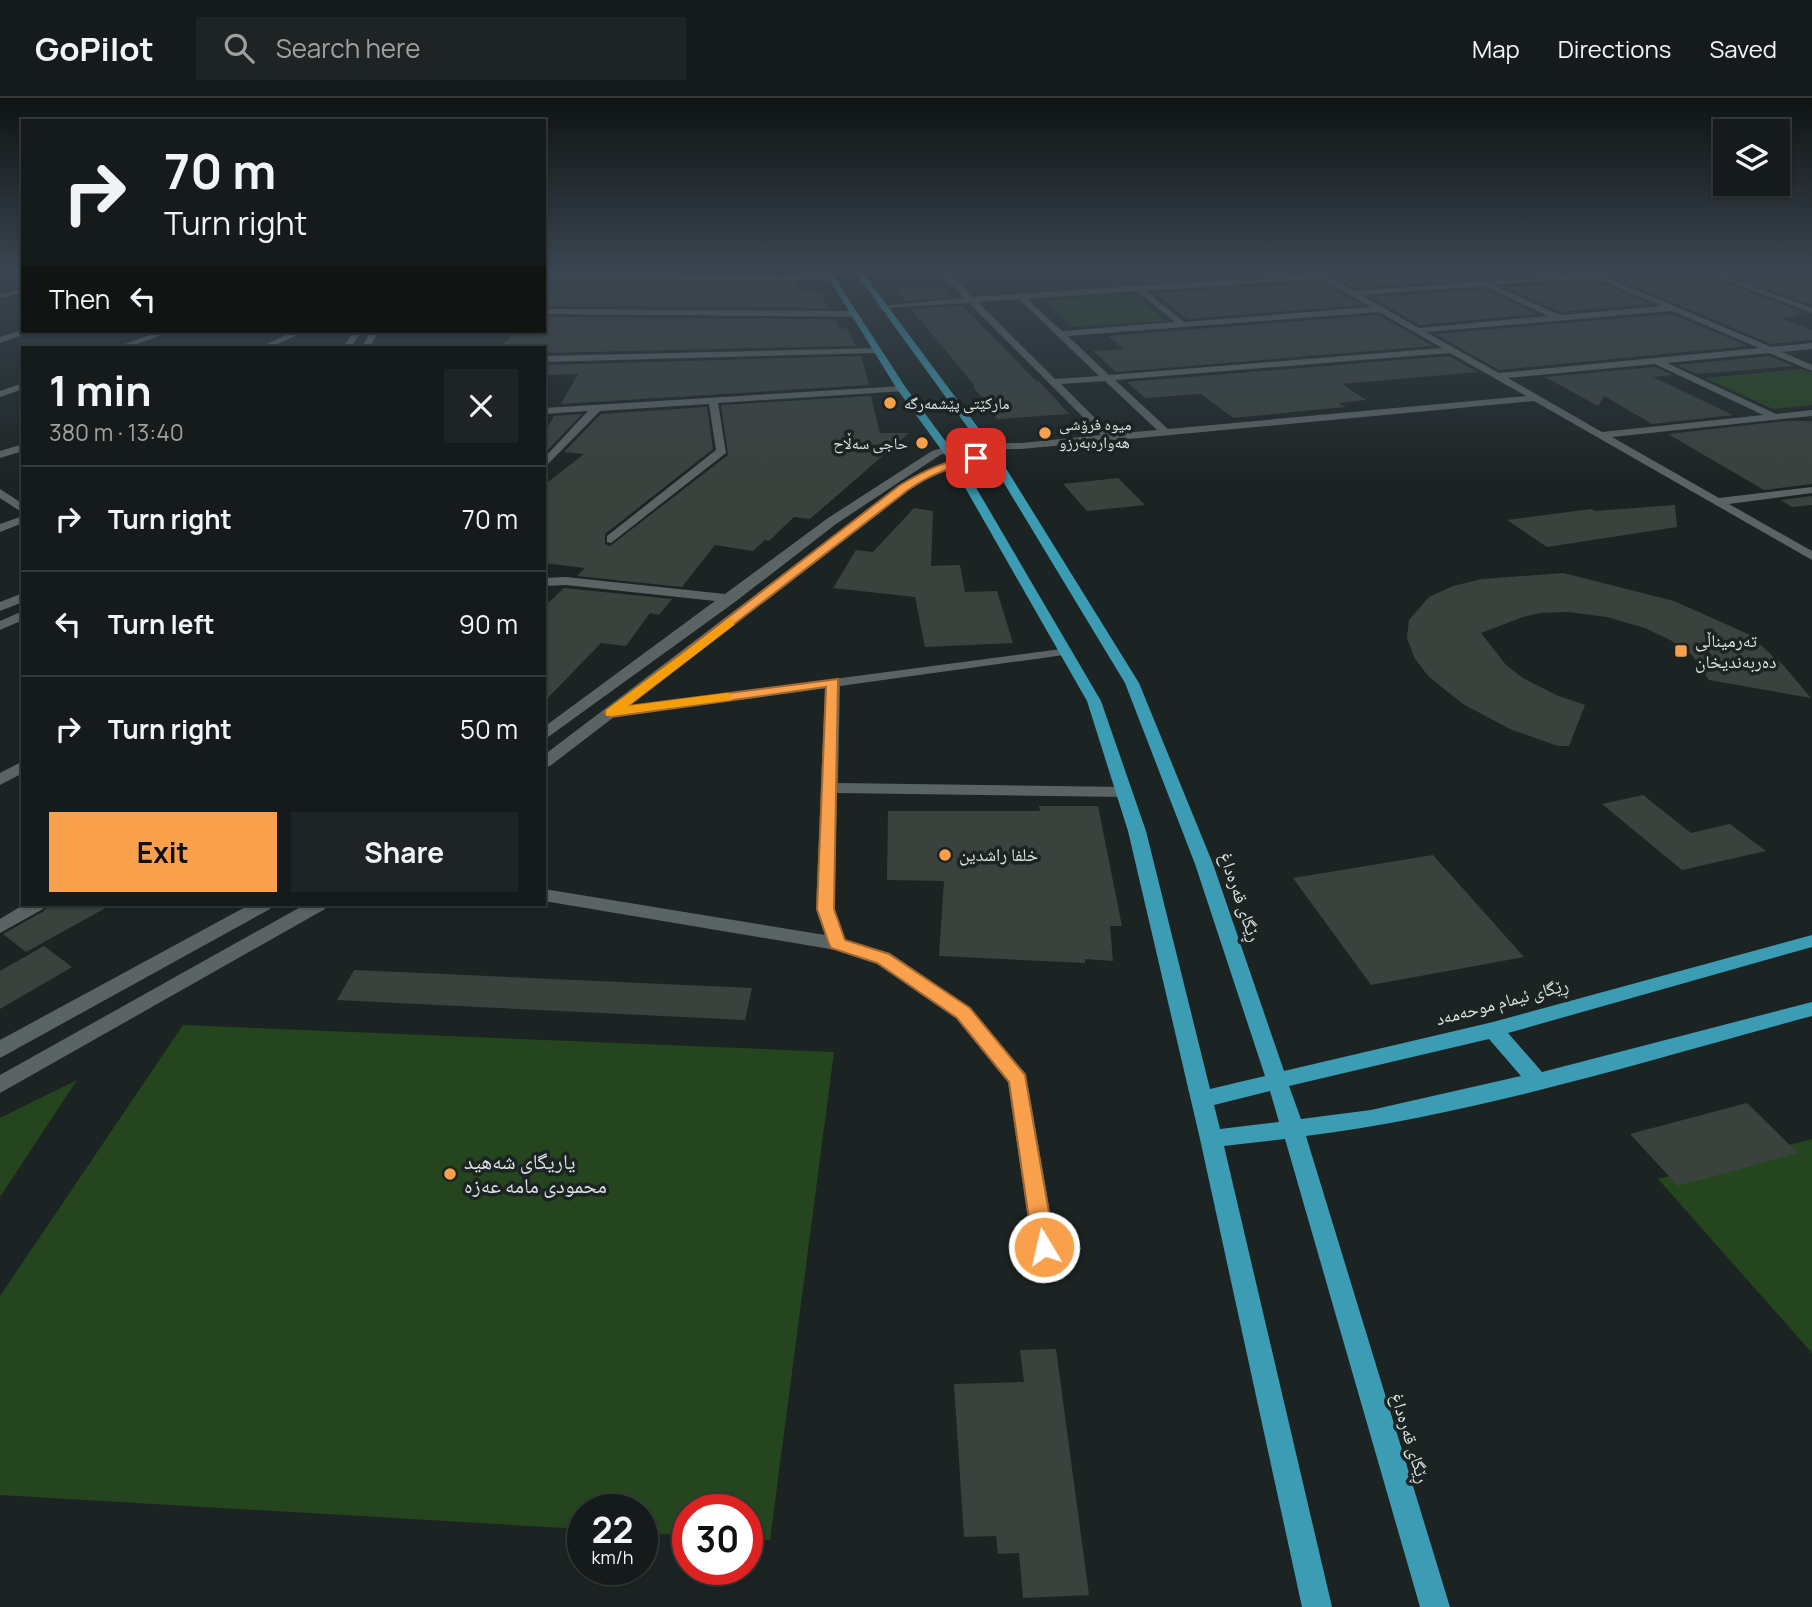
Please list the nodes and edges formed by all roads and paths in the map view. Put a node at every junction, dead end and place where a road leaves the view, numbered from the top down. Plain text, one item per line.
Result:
1 (144, 339) edge
2 (871, 339) edge
3 (909, 339) edge
4 (1011, 339) edge
5 (1066, 339) edge
6 (1435, 339) edge
7 (1746, 339) edge
8 (123, 346) edge
9 (1812, 346) edge
10 (877, 350) junction
11 (1453, 350) junction
12 (1771, 350) junction
13 (546, 359) edge
14 (1656, 361) junction
15 (1812, 368) edge
16 (1500, 376) junction
17 (1107, 377) junction
18 (1054, 382) junction
19 (21, 387) edge
20 (902, 389) junction
21 (0, 394) edge
22 (1539, 398) junction
23 (713, 401) junction
24 (598, 407) junction
25 (546, 411) edge
26 (1812, 413) edge
27 (1775, 417) junction
28 (1166, 433) junction
29 (1602, 435) junction
30 (1109, 438) junction
31 (21, 448) edge
32 (990, 450) junction
33 (0, 455) edge
34 (951, 455) junction
35 (546, 463) edge
36 (1812, 490) edge
37 (0, 492) edge
38 (1717, 502) junction
39 (21, 508) edge
40 (21, 520) edge
41 (0, 528) edge
42 (611, 539) dead end
43 (1812, 556) edge
44 (566, 581) junction
45 (546, 582) edge
46 (546, 594) edge
47 (21, 598) edge
48 (726, 599) junction
49 (758, 601) junction
50 (0, 607) edge
51 (21, 616) edge
52 (0, 626) edge
53 (1063, 651) junction
54 (833, 682) junction
55 (611, 713) junction
56 (546, 734) edge
57 (546, 762) edge
58 (21, 767) edge
59 (0, 780) edge
60 (830, 788) junction
61 (1124, 792) junction
62 (546, 895) edge
63 (34, 906) edge
64 (261, 906) edge
65 (316, 906) edge
66 (0, 927) edge
67 (1812, 941) edge
68 (837, 944) junction
69 (1812, 1009) edge
70 (1493, 1030) junction
71 (0, 1050) edge
72 (1538, 1081) junction
73 (1276, 1082) junction
74 (0, 1085) edge
75 (1202, 1099) junction
76 (1293, 1129) junction
77 (1211, 1139) junction
78 (1044, 1247) dead end
79 (1317, 1607) edge
80 (1435, 1607) edge

1 - 8 street
2 - 10 main road
3 - 32 main road, ڕێگای قەرەداغ
4 - 18 street
5 - 17 street
6 - 11 street
7 - 12 street
9 - 12 street
10 - 13 street
10 - 20 main road
11 - 16 street
11 - 17 street
12 - 14 street
12 - 15 street
14 - 16 street
14 - 27 street
16 - 22 street
17 - 18 street
17 - 28 street
18 - 30 street
19 - 21 street
20 - 23 street
20 - 34 main road
22 - 28 street
22 - 29 street
23 - 24 street
23 - 42 street
24 - 25 street
24 - 35 street
26 - 27 street
27 - 29 street
28 - 30 street
29 - 38 street
30 - 32 street
31 - 33 street
32 - 34 street
32 - 73 main road, ڕێگای قەرەداغ
34 - 48 street
34 - 49 street
34 - 53 main road
36 - 38 street
37 - 39 street
38 - 43 street
40 - 41 street
44 - 45 street
44 - 46 street
44 - 48 street
47 - 50 street
48 - 49 street
48 - 56 street
49 - 55 street
51 - 52 street
53 - 54 street
53 - 61 main road
54 - 55 street
54 - 60 street
55 - 57 street
58 - 59 street
60 - 61 street
60 - 68 street
61 - 75 main road
62 - 68 street
63 - 66 street
64 - 71 street
65 - 74 street
67 - 70 main road, ڕێگای ئیمام موحەمەد
68 - 78 street
69 - 72 main road
70 - 72 main road
70 - 73 main road, ڕێگای ئیمام موحەمەد
72 - 76 main road
73 - 75 main road, ڕێگای ئیمام موحەمەد
73 - 76 main road, ڕێگای قەرەداغ
75 - 77 main road
76 - 77 main road
76 - 80 main road, ڕێگای قەرەداغ
77 - 79 main road

